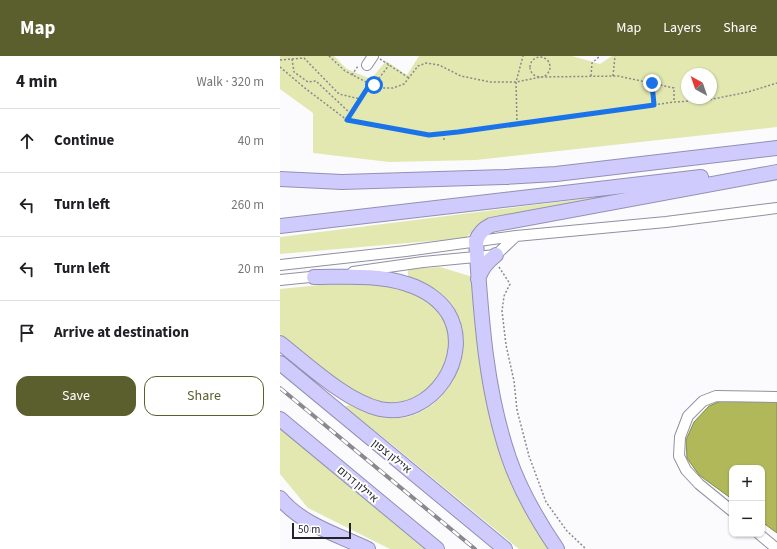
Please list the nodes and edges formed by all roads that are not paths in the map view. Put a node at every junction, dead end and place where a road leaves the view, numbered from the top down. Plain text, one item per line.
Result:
1 (374, 56) edge
2 (367, 65) dead end
3 (775, 148) edge
4 (777, 168) edge
5 (777, 172) edge
6 (280, 179) edge
7 (777, 208) edge
8 (280, 226) edge
9 (516, 236) junction
10 (476, 241) junction
11 (496, 255) junction
12 (477, 257) junction
13 (280, 264) edge
14 (314, 277) junction
15 (478, 279) junction
16 (280, 280) edge
17 (280, 343) edge
18 (280, 363) edge
19 (777, 397) edge
20 (280, 419) edge
21 (280, 498) edge
22 (729, 509) edge
23 (763, 537) edge
24 (368, 549) edge
25 (437, 549) edge
26 (505, 549) edge
27 (557, 549) edge
28 (777, 549) edge

1 - 2 street
3 - 6 highway
4 - 8 highway
5 - 10 highway
7 - 9 street
9 - 10 street
9 - 11 street
10 - 12 highway
10 - 13 street
11 - 12 street
11 - 15 highway
12 - 14 street
12 - 15 highway
14 - 16 street
14 - 17 highway
15 - 27 highway
18 - 26 highway, איילון צפון
19 - 22 street
20 - 25 highway, איילון דרום
21 - 24 highway
23 - 28 street

